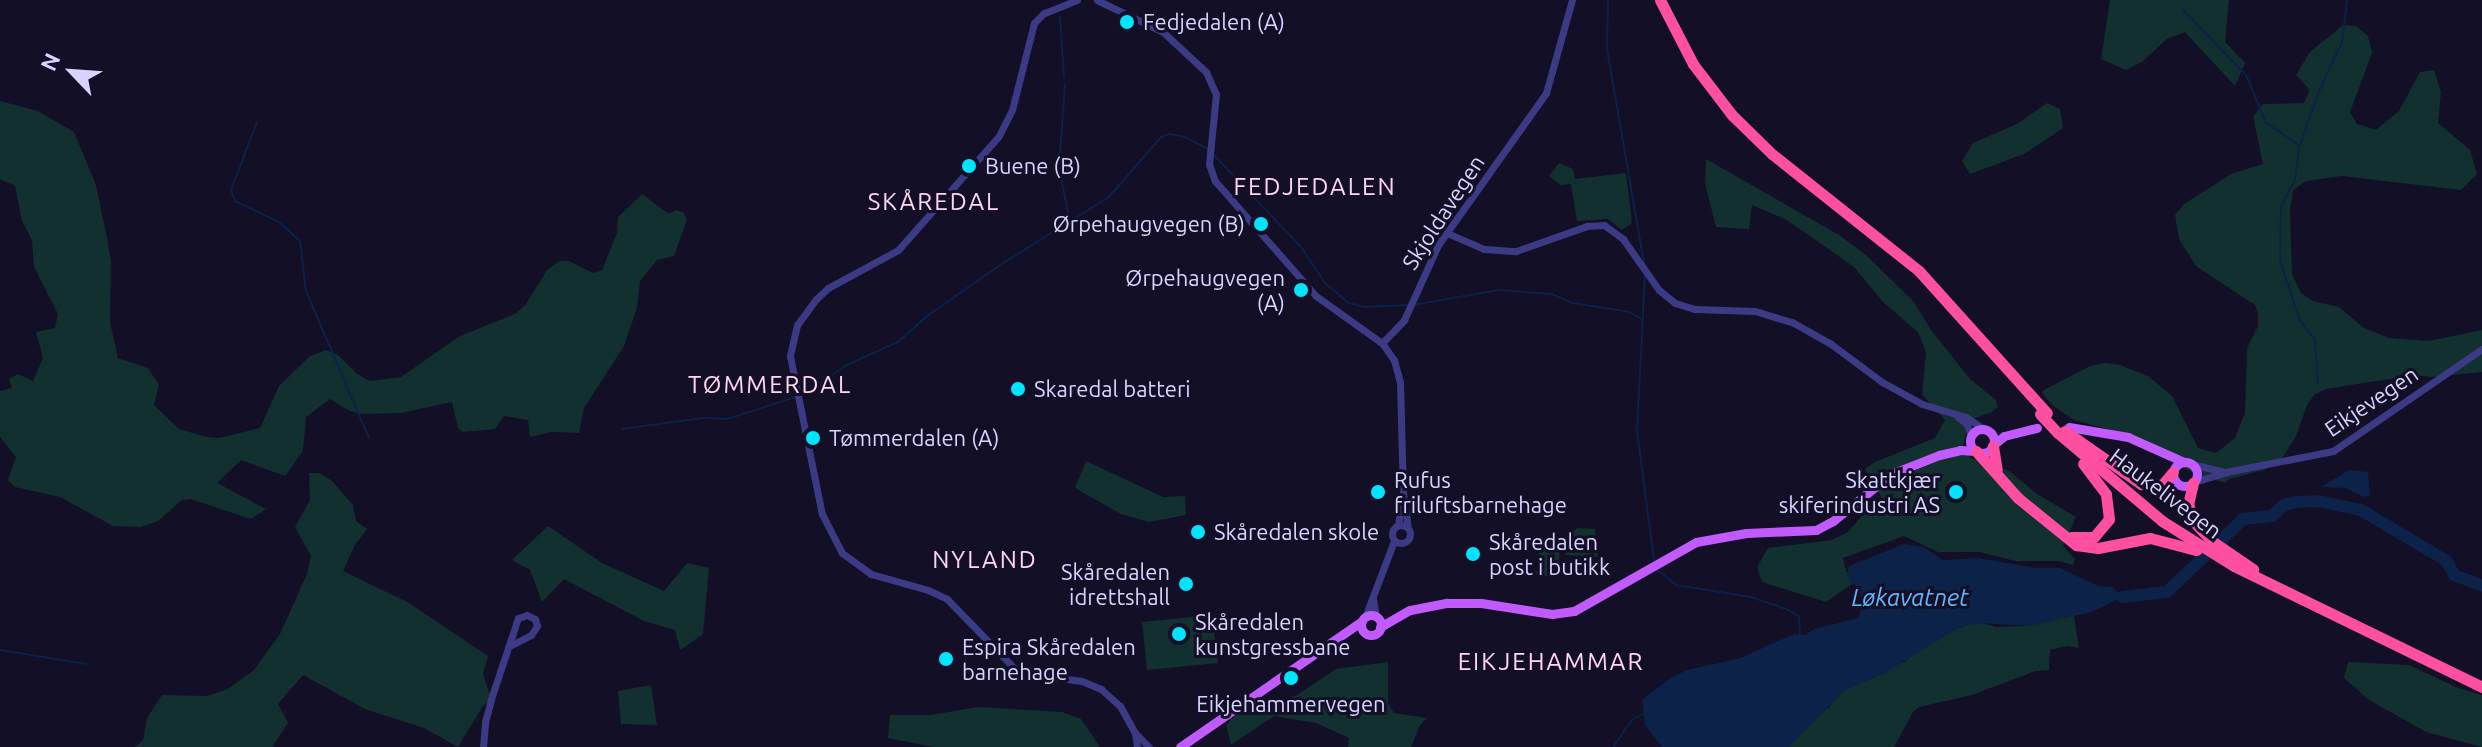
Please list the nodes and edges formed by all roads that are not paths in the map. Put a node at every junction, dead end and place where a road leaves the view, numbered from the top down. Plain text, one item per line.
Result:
1 (1077, 0) edge
2 (1097, 0) edge
3 (1572, 0) edge
4 (1662, 0) edge
5 (1447, 233) junction
6 (1382, 343) junction
7 (2482, 349) edge
8 (1957, 416) junction
9 (2037, 428) dead end
10 (1986, 430) junction
11 (2064, 430) junction
12 (2014, 432) junction
13 (1971, 436) junction
14 (1993, 445) junction
15 (2153, 447) junction
16 (1975, 451) junction
17 (1939, 455) junction
18 (2188, 463) junction
19 (1997, 471) junction
20 (2173, 472) junction
21 (2226, 472) junction
22 (2193, 483) junction
23 (1403, 493) junction
24 (1398, 525) junction
25 (1408, 527) junction
26 (2060, 531) junction
27 (1398, 542) junction
28 (2255, 574) junction
29 (1372, 620) junction
30 (1366, 633) junction
31 (1343, 637) junction
32 (509, 646) junction
33 (2482, 679) edge
34 (2482, 687) edge
35 (1135, 733) junction
36 (483, 747) edge
37 (1137, 747) edge
38 (1149, 747) edge
39 (1179, 747) edge

1 - 35 street
2 - 6 street
3 - 5 street, Skjoldavegen
4 - 11 highway, Haukelivegen, bridge
5 - 6 street, Skjoldavegen
5 - 8 street
6 - 23 street
7 - 21 street, Eikjevegen
8 - 10 street
8 - 13 street
9 - 12 main road
10 - 12 main road
10 - 13 main road
10 - 14 main road
11 - 15 main road
11 - 20 highway
11 - 26 highway
11 - 28 highway, Haukelivegen
12 - 14 main road
13 - 16 main road
13 - 17 main road
14 - 16 main road
14 - 19 highway
15 - 18 main road
15 - 20 main road
16 - 17 main road
16 - 19 highway
17 - 29 main road
18 - 20 main road
18 - 21 street, Eikjevegen
18 - 22 main road
19 - 26 highway
20 - 22 main road
21 - 22 street, Eikjevegen
22 - 28 highway
23 - 24 street
23 - 25 street
24 - 25 street
24 - 27 street
25 - 27 street
26 - 28 highway
27 - 29 street
28 - 33 highway, Haukelivegen
28 - 34 highway, Haukelivegen
29 - 30 main road
29 - 30 main road
29 - 31 main road
30 - 31 main road
31 - 39 main road
32 - 32 street
32 - 36 street
35 - 37 street
35 - 38 street

